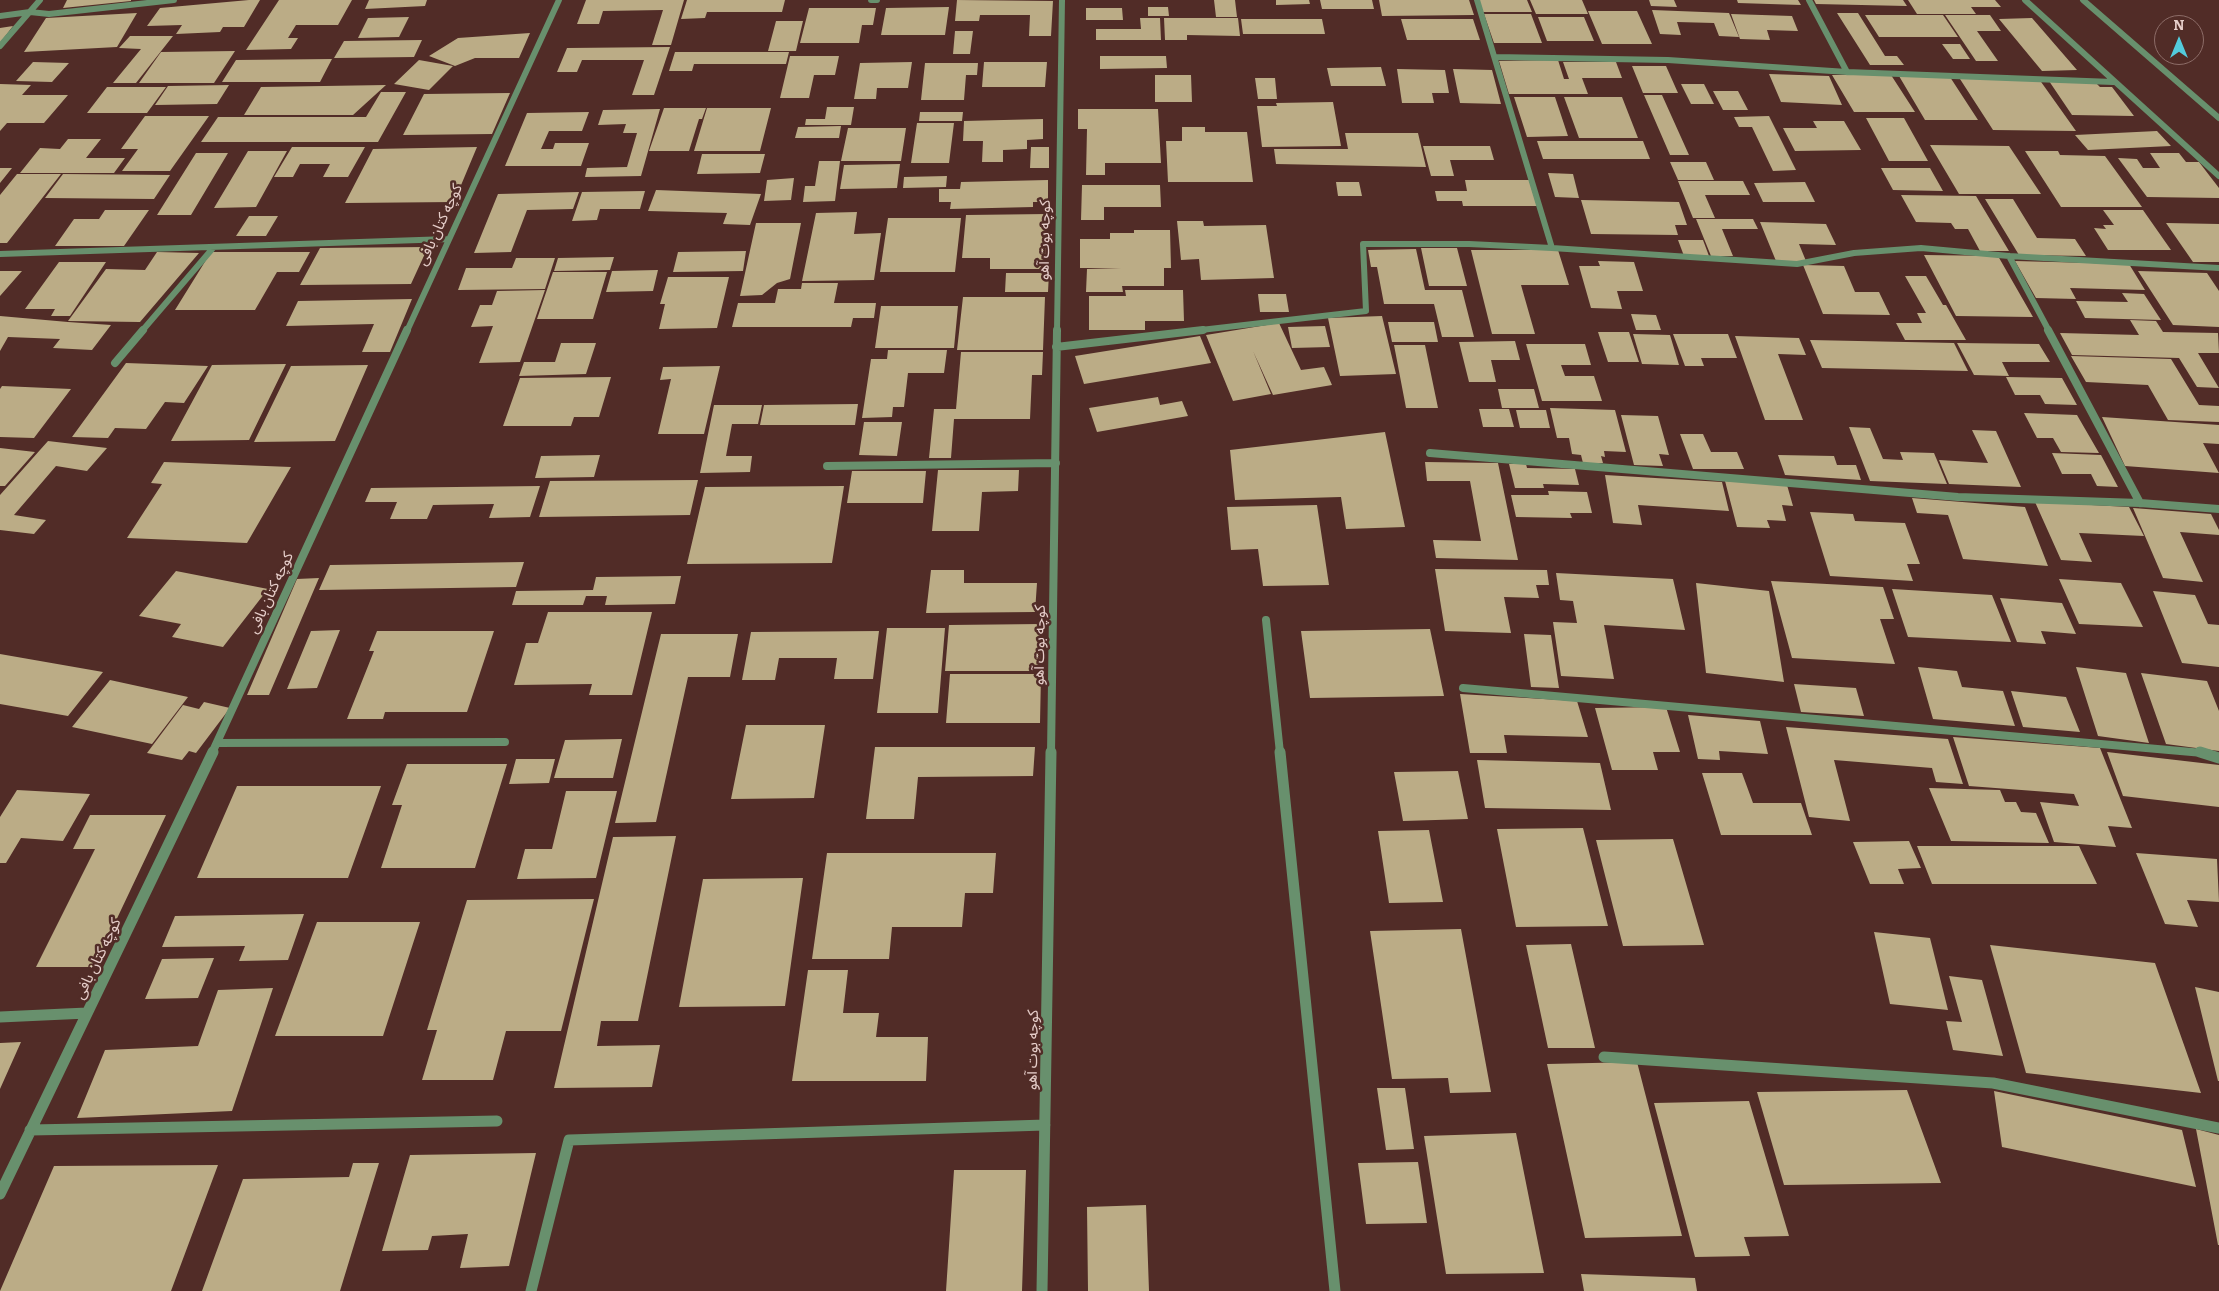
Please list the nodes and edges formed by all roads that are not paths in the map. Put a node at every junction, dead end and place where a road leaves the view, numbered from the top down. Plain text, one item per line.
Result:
1 (40, 0) edge
2 (174, 0) edge
3 (560, 0) edge
4 (871, 0) edge
5 (877, 0) edge
6 (1062, 0) edge
7 (1477, 0) edge
8 (1809, 0) edge
9 (2025, 0) edge
10 (2083, 0) edge
11 (30, 12) junction
12 (0, 16) edge
13 (0, 46) edge
14 (1495, 58) junction
15 (1847, 72) junction
16 (2113, 82) junction
17 (2219, 118) edge
18 (2219, 176) edge
19 (448, 239) junction
20 (213, 248) junction
21 (1552, 248) junction
22 (0, 254) edge
23 (2009, 256) junction
24 (2219, 268) edge
25 (1056, 347) junction
26 (115, 363) dead end
27 (1430, 453) dead end
28 (1056, 464) junction
29 (827, 466) dead end
30 (2140, 503) junction
31 (2219, 509) edge
32 (1266, 620) dead end
33 (1463, 688) dead end
34 (505, 742) dead end
35 (217, 743) junction
36 (2219, 758) edge
37 (87, 1013) junction
38 (0, 1017) edge
39 (1604, 1057) dead end
40 (497, 1121) dead end
41 (1045, 1125) junction
42 (2219, 1128) edge
43 (30, 1130) junction
44 (0, 1194) edge
45 (531, 1291) edge
46 (1042, 1291) edge
47 (1335, 1291) edge

1 - 11 street
2 - 11 street
3 - 19 street, کوچه کتان بافی
4 - 5 street
6 - 25 street, کوچه بوت آهو
7 - 14 street
8 - 15 street
9 - 16 street
10 - 17 street
11 - 12 street
11 - 13 street
14 - 15 street
14 - 21 street
15 - 16 street
16 - 18 street
19 - 20 street
19 - 35 street, کوچه کتان بافی
20 - 22 street
20 - 26 street
21 - 23 street
21 - 25 street
23 - 24 street
23 - 30 street
25 - 28 street, کوچه بوت آهو
27 - 30 street
28 - 29 street
28 - 41 street, کوچه بوت آهو
30 - 31 street
32 - 47 street
33 - 36 street
34 - 35 street
35 - 37 street, کوچه کتان بافی
37 - 38 street
37 - 43 street, کوچه کتان بافی
39 - 42 street
40 - 43 street
41 - 45 street
41 - 46 street, کوچه بوت آهو
43 - 44 street, کوچه کتان بافی

